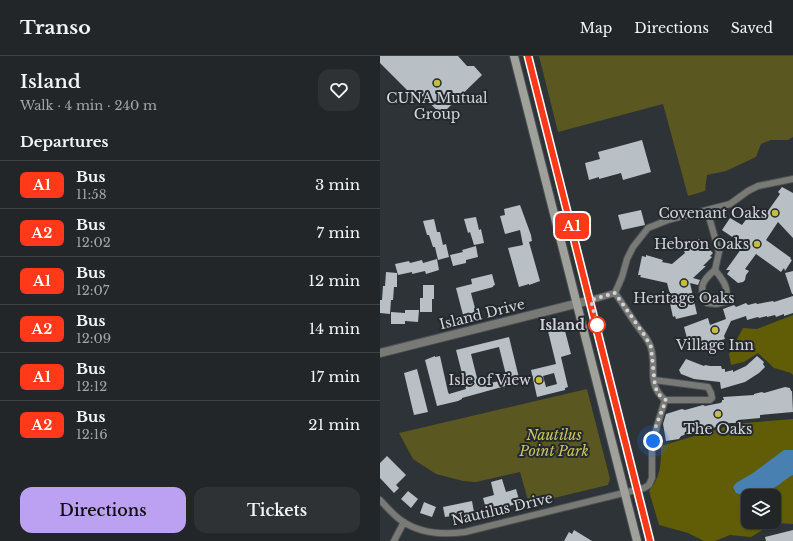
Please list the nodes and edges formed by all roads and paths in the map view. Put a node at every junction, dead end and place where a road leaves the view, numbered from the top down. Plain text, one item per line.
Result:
1 (514, 56) edge
2 (528, 56) edge
3 (793, 179) edge
4 (707, 210) junction
5 (715, 270) junction
6 (615, 293) junction
7 (591, 300) junction
8 (576, 304) junction
9 (380, 353) edge
10 (654, 380) junction
11 (666, 400) junction
12 (637, 489) junction
13 (625, 492) junction
14 (380, 500) edge
15 (404, 522) junction
16 (394, 541) edge
17 (637, 541) edge
18 (650, 541) edge

1 - 8 main road
2 - 7 main road
3 - 4 street
4 - 5 street
4 - 6 street
5 - 5 street
6 - 7 street
6 - 10 street
7 - 8 street, Island Drive
7 - 12 main road
8 - 9 street, Island Drive
8 - 13 main road
10 - 11 street
10 - 11 street
11 - 12 street
12 - 13 street, Nautilus Drive
12 - 18 main road
13 - 15 street, Nautilus Drive
13 - 17 main road
14 - 15 street, Nautilus Drive
15 - 16 street

